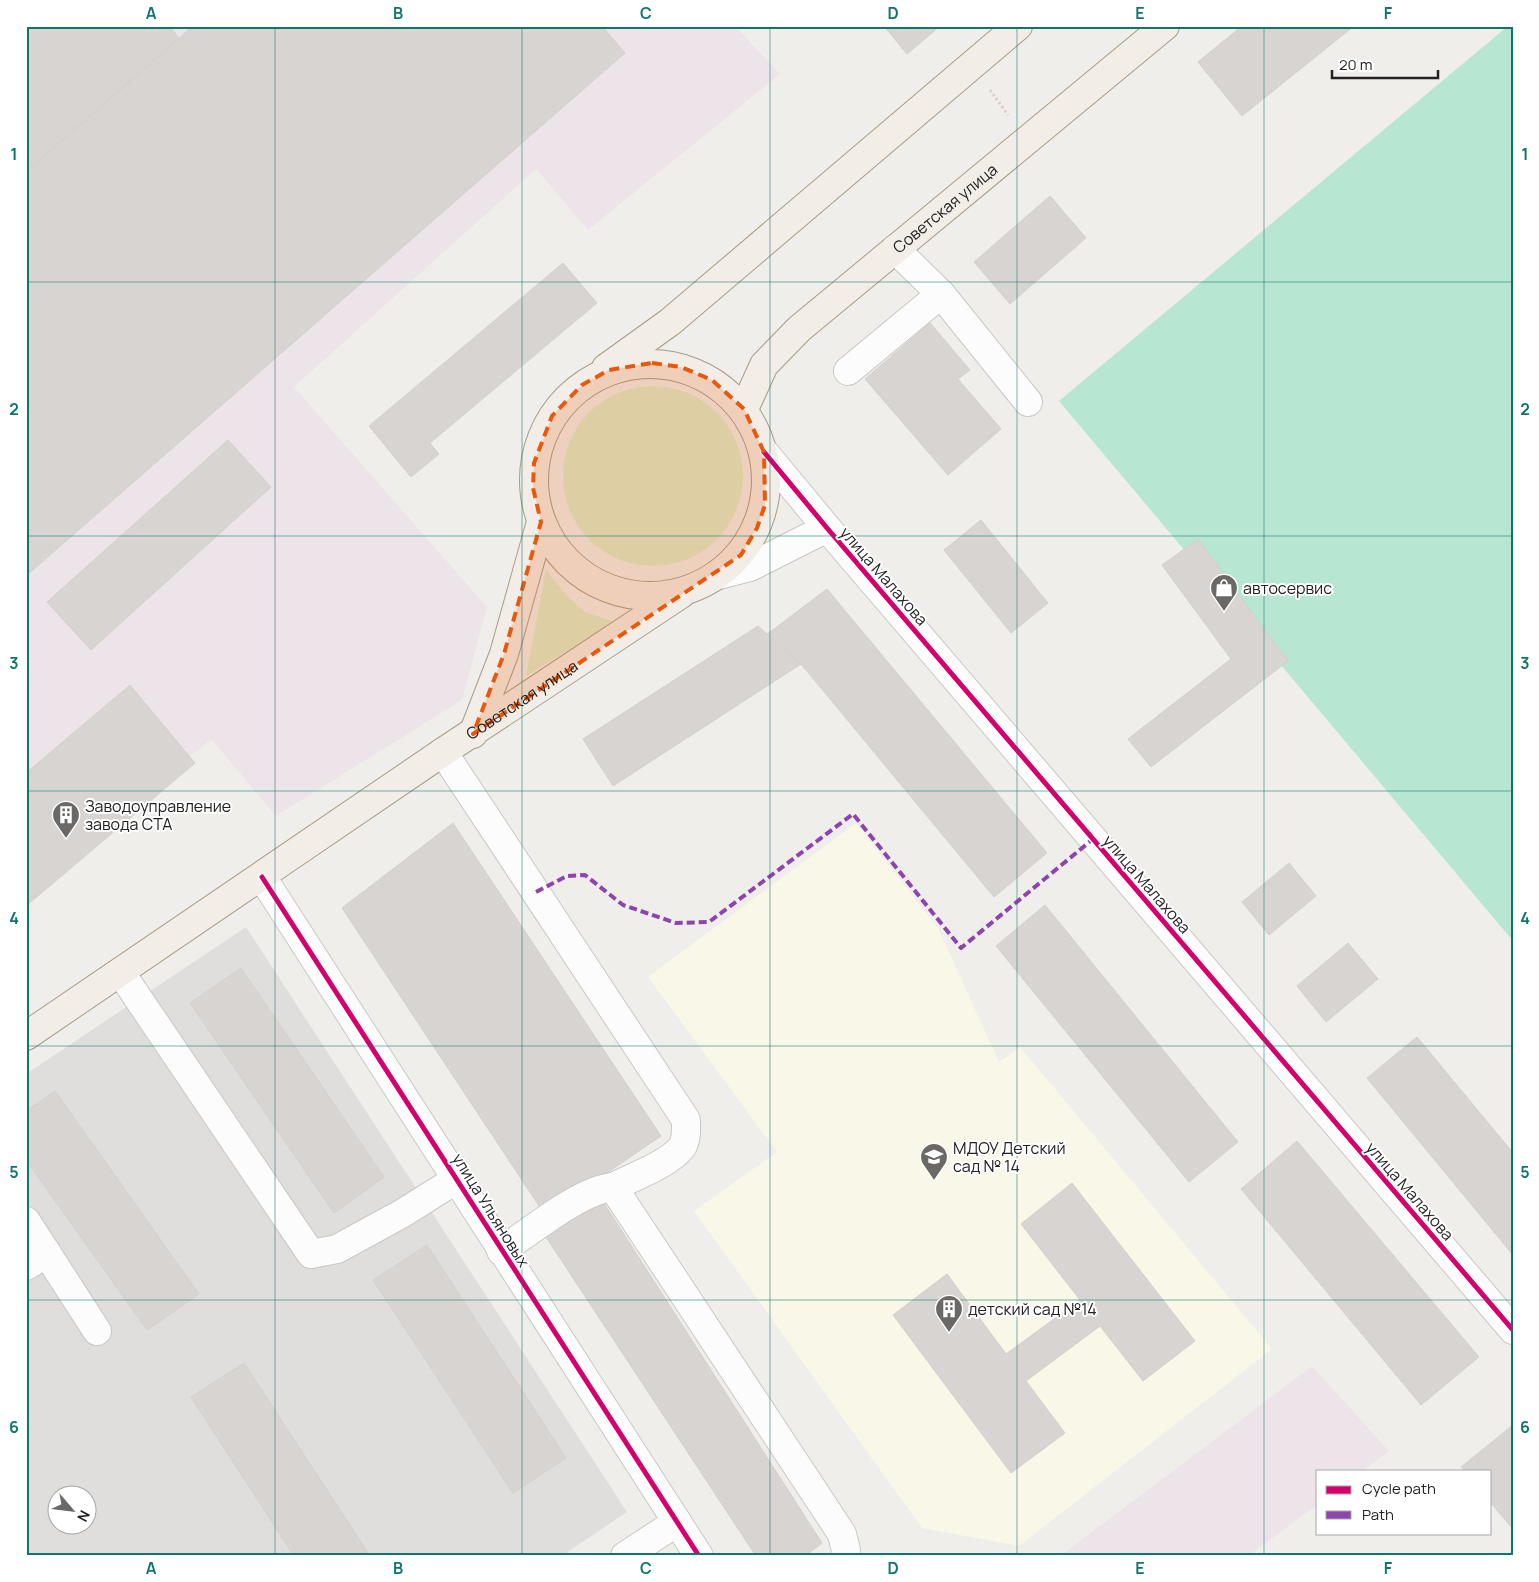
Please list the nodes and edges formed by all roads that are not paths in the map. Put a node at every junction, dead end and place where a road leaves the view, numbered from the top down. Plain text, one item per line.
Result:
1 (1018, 26) edge
2 (1165, 26) edge
3 (895, 249) junction
4 (941, 294) junction
5 (848, 371) dead end
6 (582, 385) junction
7 (1028, 402) dead end
8 (744, 408) junction
9 (764, 452) junction
10 (541, 522) junction
11 (827, 528) junction
12 (715, 576) junction
13 (681, 594) junction
14 (473, 734) junction
15 (443, 752) junction
16 (262, 877) junction
17 (121, 972) junction
18 (26, 1036) edge
19 (457, 1179) junction
20 (613, 1187) junction
21 (26, 1220) edge
22 (501, 1251) junction
23 (37, 1259) edge
24 (1513, 1330) edge
25 (97, 1332) dead end
26 (677, 1522) junction
27 (625, 1556) edge
28 (699, 1556) edge
29 (845, 1556) edge

1 - 6 main road, Советская улица
2 - 3 main road, Советская улица
3 - 4 street
3 - 8 main road, Советская улица
4 - 5 street
4 - 7 street
6 - 8 main road, Советская улица
6 - 10 main road, Советская улица
8 - 9 main road, Советская улица
9 - 11 street, улица Малахова
9 - 12 main road, Советская улица
10 - 13 main road, Советская улица
10 - 14 main road, Советская улица
11 - 12 street
11 - 24 street, улица Малахова
12 - 13 main road, Советская улица
13 - 14 main road, Советская улица
14 - 15 main road
15 - 16 main road
15 - 20 street
16 - 17 main road
16 - 19 street, улица Ульяновых
17 - 18 main road
17 - 19 street
19 - 22 street, улица Ульяновых
20 - 22 street
20 - 29 street
21 - 23 street
22 - 26 street, улица Ульяновых
23 - 25 street
26 - 27 street
26 - 28 street, улица Ульяновых

